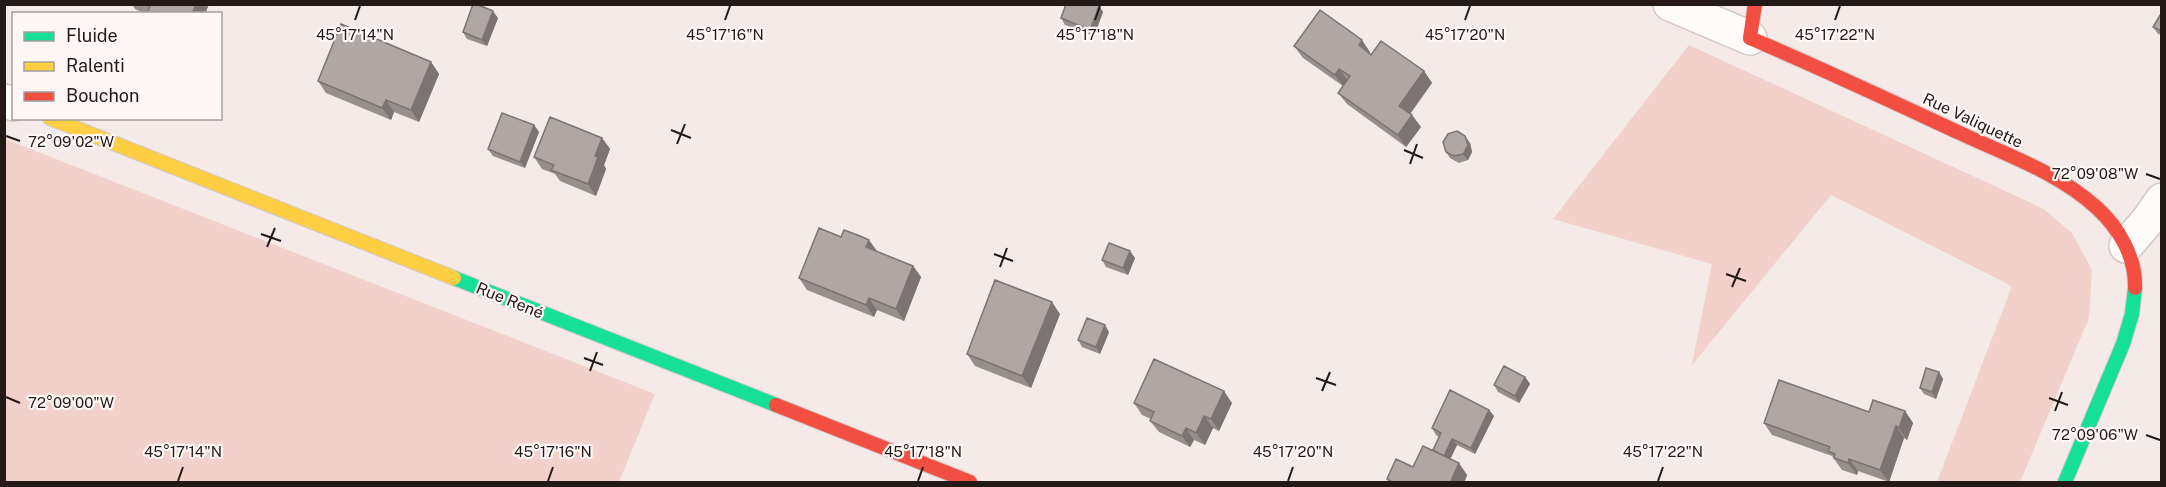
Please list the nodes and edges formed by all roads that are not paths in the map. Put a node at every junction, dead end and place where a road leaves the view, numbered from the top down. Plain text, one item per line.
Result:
1 (1670, 4) edge
2 (1755, 4) edge
3 (1750, 38) junction
4 (55, 120) edge
5 (2162, 200) edge
6 (2126, 246) junction
7 (970, 483) edge
8 (2065, 483) edge

1 - 3 street
2 - 3 street
3 - 6 street, Rue Valiquette
4 - 7 street, Rue René
5 - 6 street
6 - 8 street, Rue Valiquette

